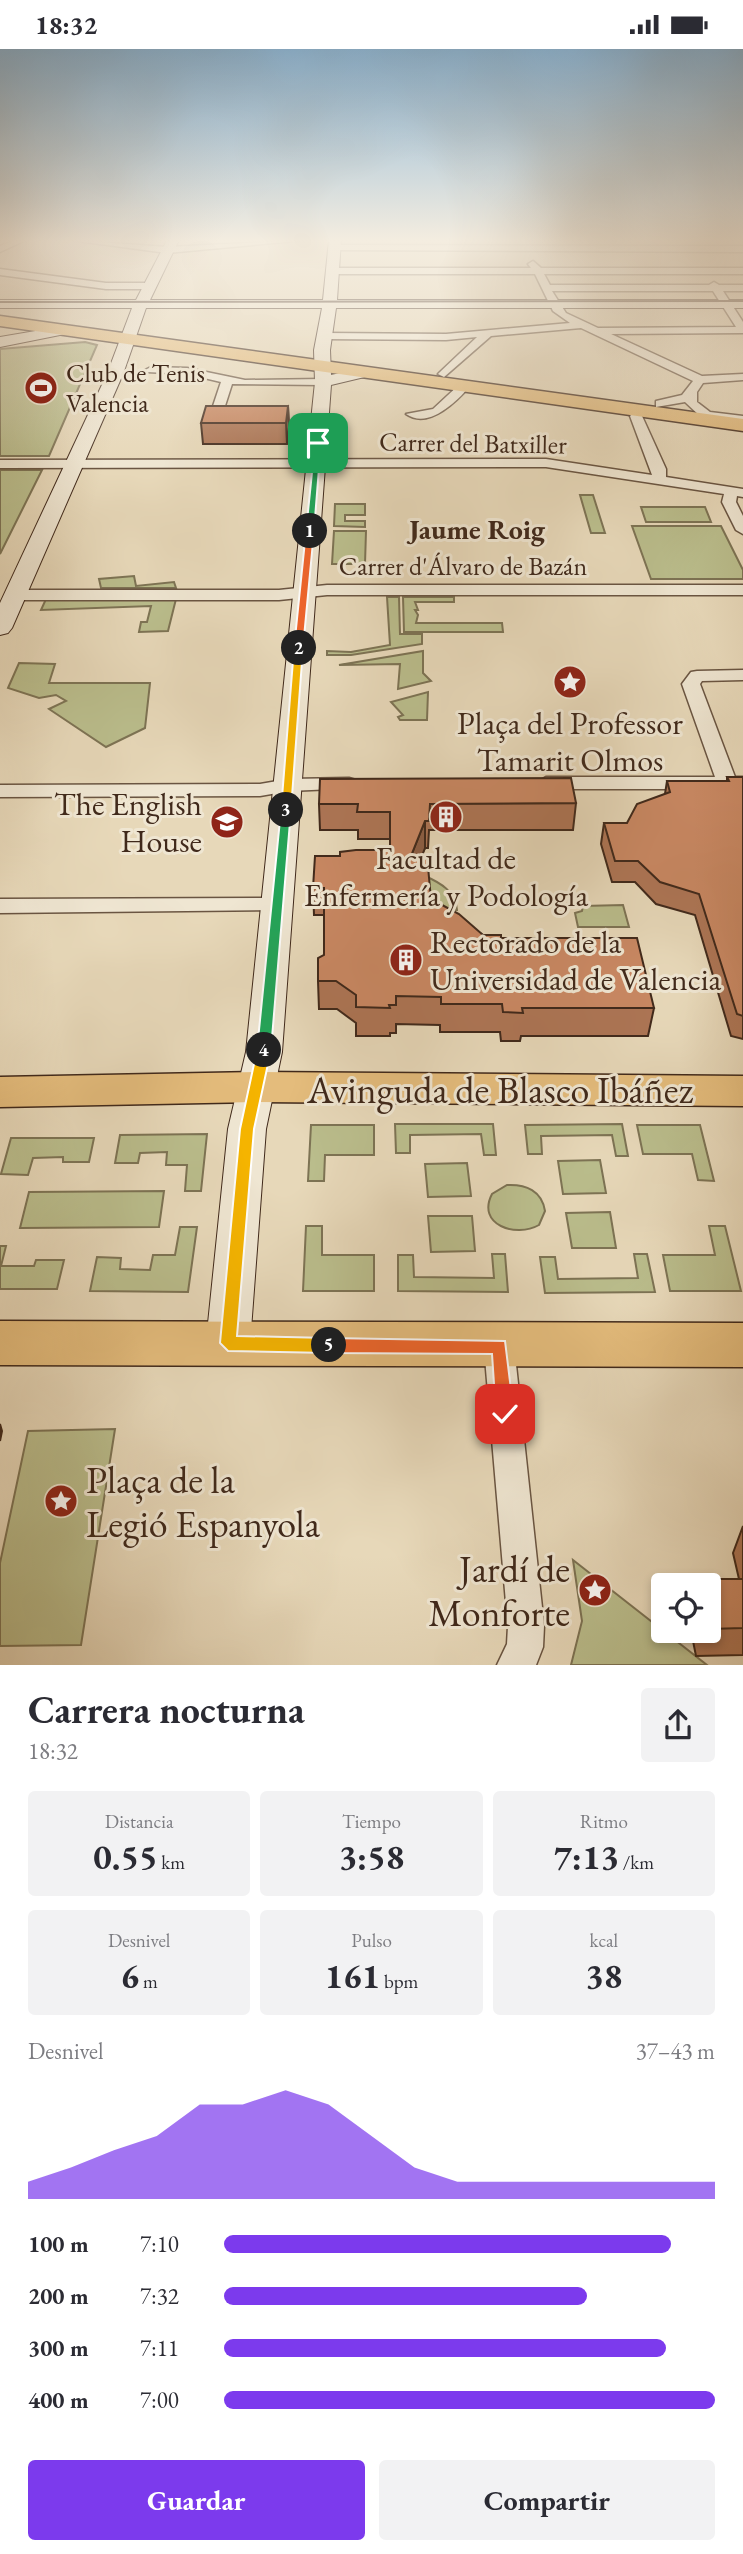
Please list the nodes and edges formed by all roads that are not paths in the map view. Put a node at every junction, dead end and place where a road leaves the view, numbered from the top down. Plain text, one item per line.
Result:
1 (19, 315) edge
2 (26, 315) edge
3 (32, 315) edge
4 (38, 315) edge
5 (137, 315) edge
6 (328, 315) edge
7 (569, 315) edge
8 (0, 321) edge
9 (579, 325) junction
10 (65, 330) junction
11 (743, 330) edge
12 (593, 331) junction
13 (486, 334) junction
14 (128, 335) junction
15 (325, 336) junction
16 (0, 340) edge
17 (324, 369) junction
18 (151, 370) dead end
19 (367, 372) junction
20 (444, 375) junction
21 (743, 377) edge
22 (230, 380) junction
23 (700, 380) junction
24 (465, 385) junction
25 (694, 401) junction
26 (218, 409) edge
27 (641, 410) junction
28 (412, 414) dead end
29 (743, 420) edge
30 (316, 463) junction
31 (0, 464) edge
32 (75, 464) junction
33 (659, 480) junction
34 (737, 492) edge
35 (743, 530) edge
36 (743, 590) edge
37 (306, 593) junction
38 (15, 595) junction
39 (0, 628) edge
40 (743, 675) edge
41 (533, 783) edge
42 (735, 783) edge
43 (368, 784) edge
44 (289, 785) junction
45 (0, 791) edge
46 (0, 905) edge
47 (276, 905) junction
48 (258, 1087) junction
49 (743, 1091) edge
50 (0, 1092) edge
51 (0, 1343) edge
52 (228, 1343) junction
53 (743, 1345) edge
54 (499, 1346) junction
55 (516, 1665) edge

1 - 8 main road
2 - 16 street
3 - 10 main road
4 - 14 main road
5 - 14 street
6 - 15 street
7 - 9 street
9 - 12 street
9 - 13 street
10 - 14 main road
10 - 16 street
11 - 12 street
12 - 23 street
13 - 15 street
13 - 20 street
14 - 17 main road
14 - 32 street
15 - 17 street
17 - 19 main road
17 - 20 main road
17 - 22 street
17 - 30 street
18 - 22 street
19 - 20 main road
19 - 24 main road
20 - 25 main road
21 - 23 street
22 - 26 street
23 - 25 street
24 - 27 main road
24 - 28 street
25 - 29 main road
27 - 29 main road
27 - 33 street
30 - 32 street, Carrer del Batxiller
30 - 33 street, Carrer del Batxiller
30 - 37 street
31 - 32 street, Carrer del Batxiller
32 - 38 street
33 - 34 street, Carrer del Batxiller
34 - 35 street
36 - 37 street, Carrer d'Álvaro de Bazán
37 - 38 street, Carrer d'Álvaro de Bazán
37 - 44 street
38 - 39 street
40 - 42 street
41 - 42 street
43 - 44 street
44 - 45 street
44 - 47 street
46 - 47 street
47 - 48 street
48 - 49 main road, Avinguda de Blasco Ibáñez
48 - 50 main road, Avinguda de Blasco Ibáñez
48 - 52 street
51 - 52 main road
52 - 54 main road
53 - 54 main road
54 - 55 street

